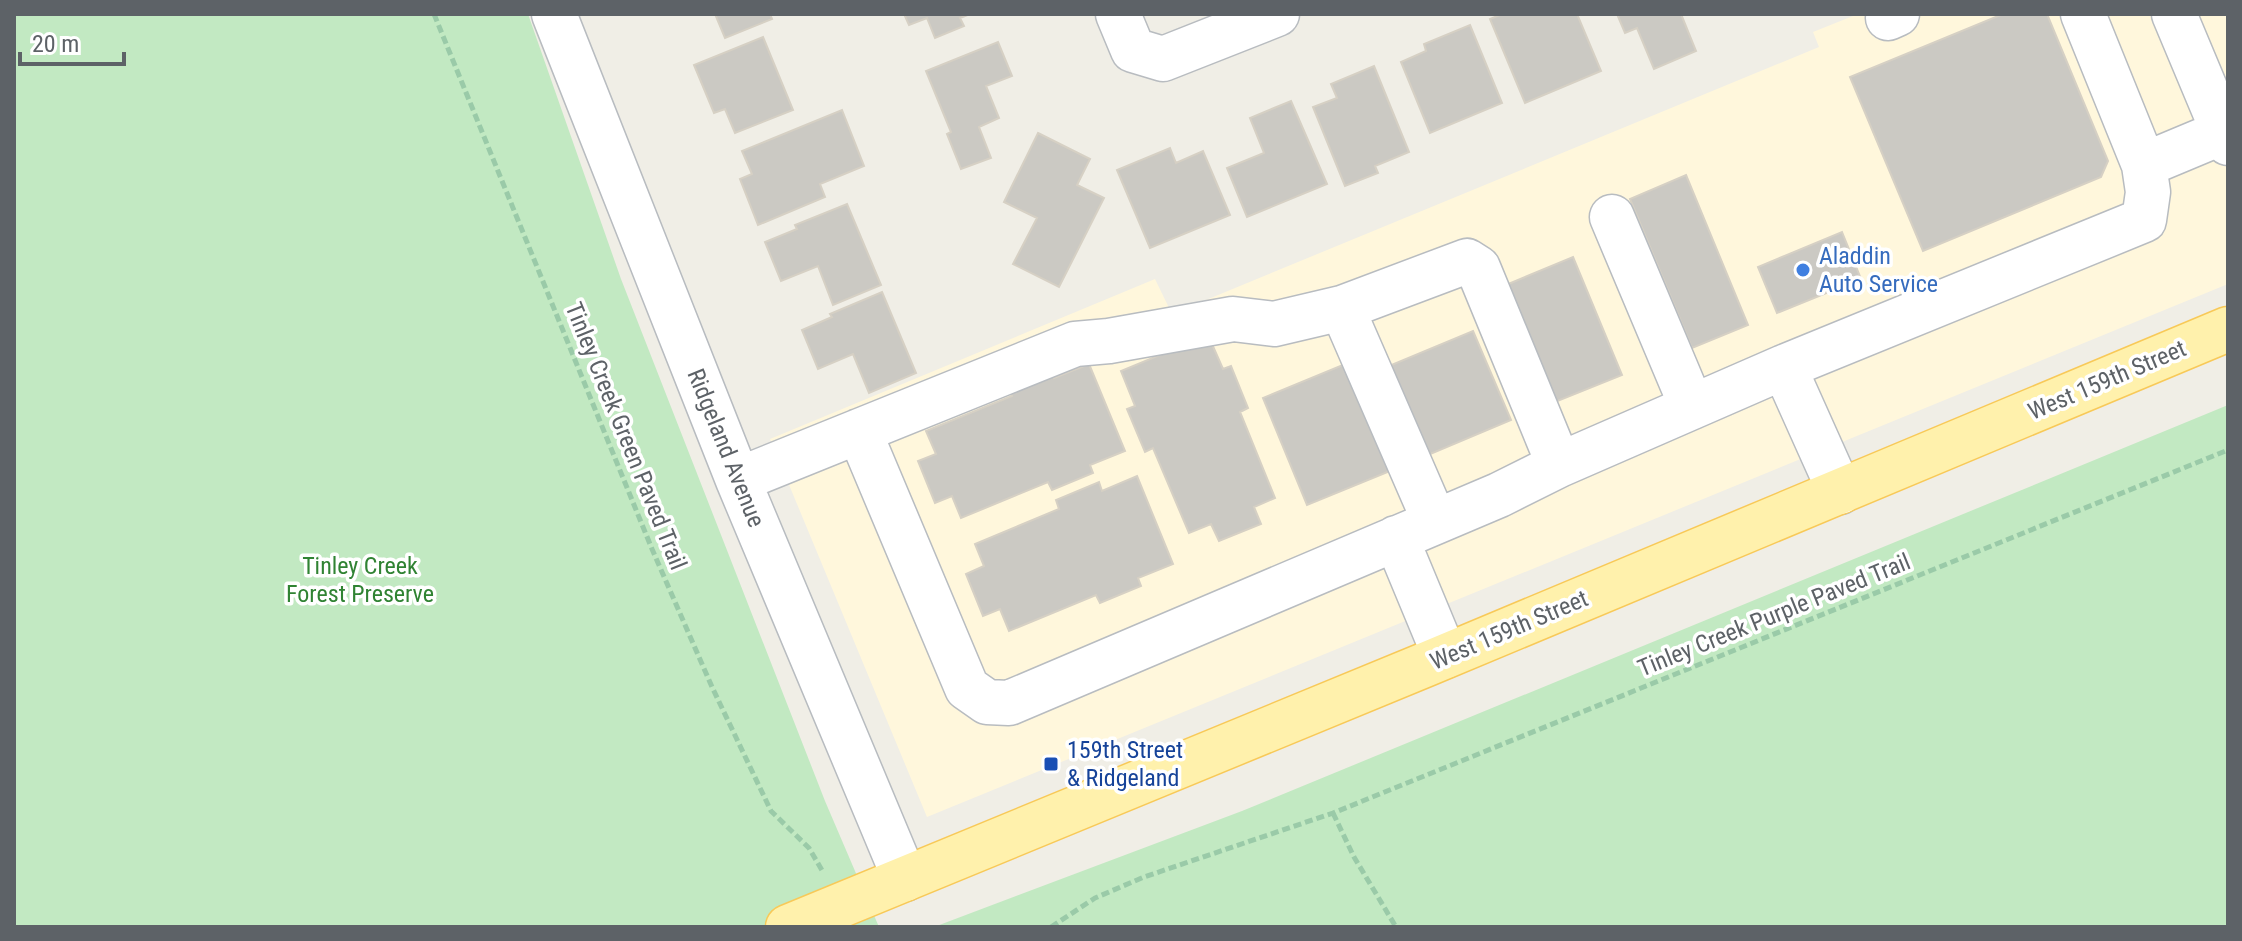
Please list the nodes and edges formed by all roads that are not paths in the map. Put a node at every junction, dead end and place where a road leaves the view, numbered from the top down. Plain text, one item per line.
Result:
1 (554, 14) edge
2 (1277, 14) edge
3 (2083, 14) edge
4 (2174, 14) edge
5 (1125, 32) edge
6 (2226, 138) edge
7 (2144, 165) junction
8 (1612, 217) dead end
9 (1342, 308) junction
10 (2228, 329) edge
11 (1784, 367) junction
12 (1692, 407) junction
13 (859, 431) junction
14 (1559, 465) junction
15 (738, 480) junction
16 (1840, 492) junction
17 (1415, 530) junction
18 (1445, 656) junction
19 (905, 879) junction
20 (788, 927) edge

1 - 15 street, Ridgeland Avenue
2 - 5 street
3 - 7 street
4 - 6 street
6 - 7 street
7 - 11 street
8 - 12 street
9 - 13 street
9 - 14 street
9 - 17 street
10 - 16 main road, West 159th Street
11 - 12 street
11 - 16 street
12 - 14 street
13 - 15 street
13 - 17 street
14 - 17 street
15 - 19 street, Ridgeland Avenue
16 - 18 main road, West 159th Street
17 - 18 street
18 - 19 main road, West 159th Street
19 - 20 main road, West 159th Street

